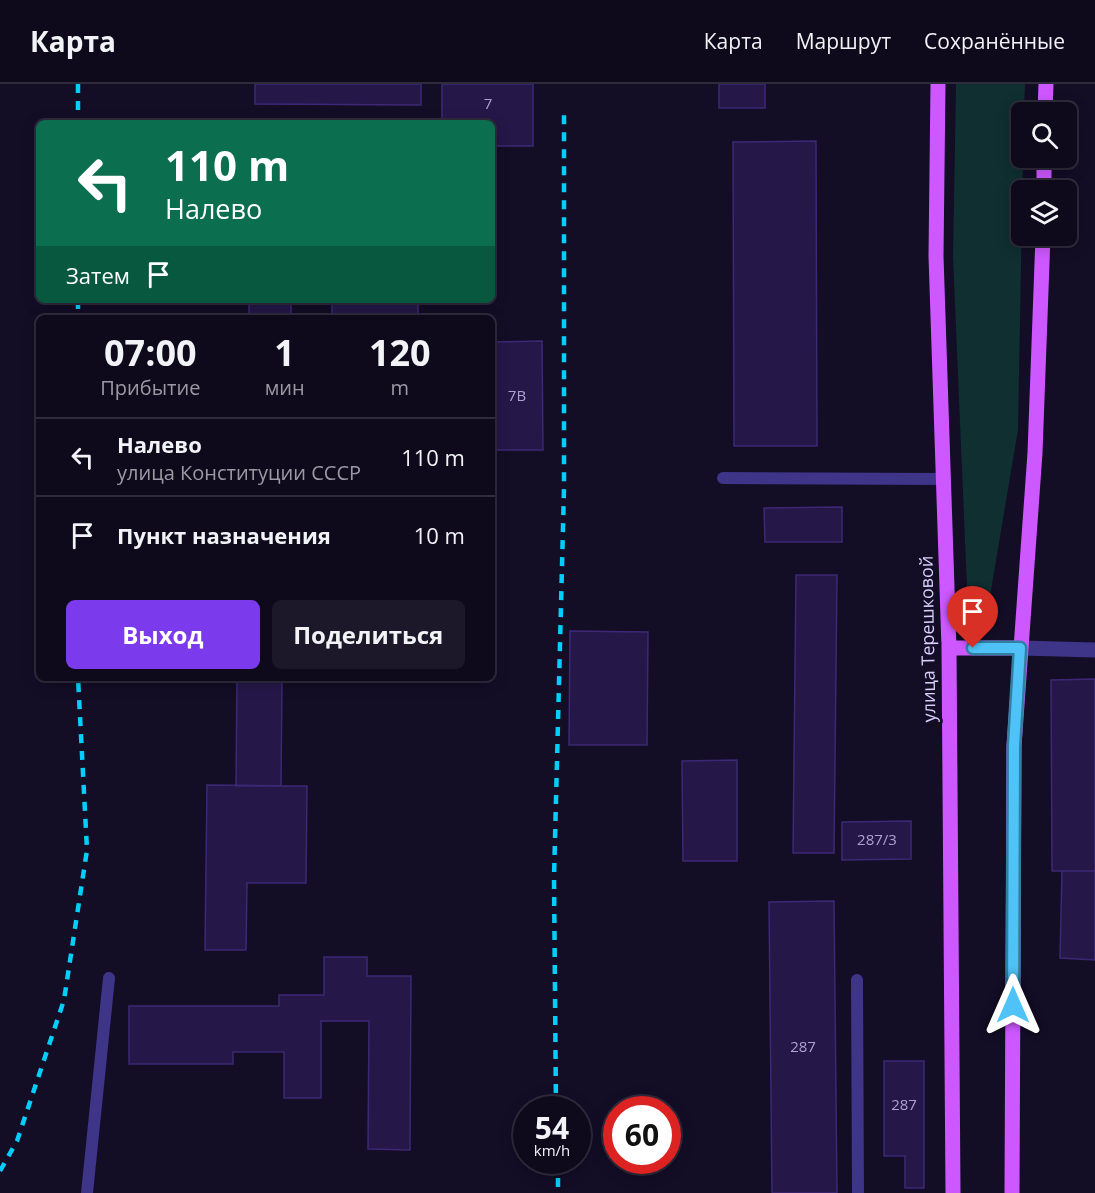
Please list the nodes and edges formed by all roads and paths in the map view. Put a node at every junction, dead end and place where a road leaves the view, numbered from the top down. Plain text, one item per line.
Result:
1 (938, 84) edge
2 (1046, 84) edge
3 (1045, 102) edge
4 (1043, 246) edge
5 (723, 478) dead end
6 (944, 479) junction
7 (949, 648) junction
8 (1020, 648) junction
9 (1095, 650) edge
10 (109, 978) dead end
11 (857, 980) dead end
12 (87, 1193) edge
13 (858, 1193) edge
14 (953, 1193) edge
15 (1012, 1193) edge

1 - 6 main road, улица Терешковой
2 - 3 main road
4 - 8 main road
5 - 6 lane
6 - 7 main road, улица Терешковой
7 - 8 main road
7 - 14 main road, улица Терешковой
8 - 9 street
8 - 15 main road
10 - 12 lane
11 - 13 lane

